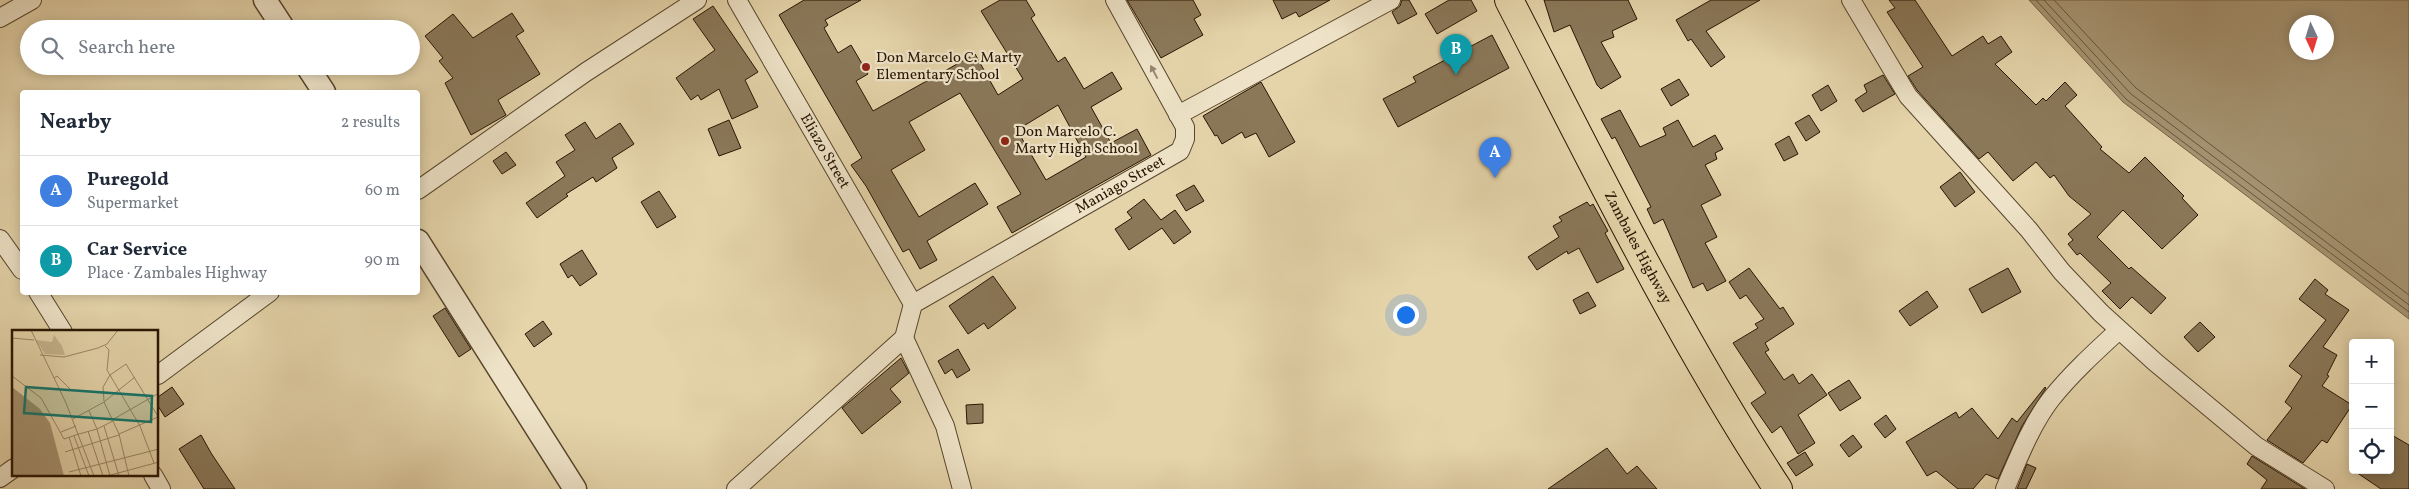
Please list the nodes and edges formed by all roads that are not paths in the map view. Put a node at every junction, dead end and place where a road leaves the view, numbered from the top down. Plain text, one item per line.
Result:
1 (32, 0) edge
2 (265, 0) edge
3 (697, 0) edge
4 (737, 0) edge
5 (1115, 0) edge
6 (1392, 0) edge
7 (1509, 0) edge
8 (1851, 0) edge
9 (0, 18) edge
10 (278, 20) edge
11 (313, 75) edge
12 (323, 90) edge
13 (1178, 115) junction
14 (420, 189) edge
15 (0, 240) edge
16 (420, 244) edge
17 (20, 267) edge
18 (40, 295) edge
19 (266, 295) edge
20 (913, 304) junction
21 (62, 330) edge
22 (2119, 330) junction
23 (904, 338) junction
24 (159, 374) edge
25 (12, 469) edge
26 (154, 476) edge
27 (0, 478) edge
28 (162, 489) edge
29 (575, 489) edge
30 (736, 489) edge
31 (962, 489) edge
32 (1778, 489) edge
33 (2005, 489) edge
34 (2325, 489) edge

1 - 9 street
2 - 10 street
3 - 14 street
4 - 20 street, Eliazo Street
13 -> 5 street, Maniago Street
6 - 13 street
7 - 32 main road, Zambales Highway
8 - 22 street
11 - 12 street
13 - 20 street, Maniago Street
15 - 17 street
16 - 29 street
18 - 21 street
19 - 24 street
20 - 23 street
22 - 33 street
22 - 34 street
23 - 30 street
23 - 31 street
25 - 27 street
26 - 28 street

